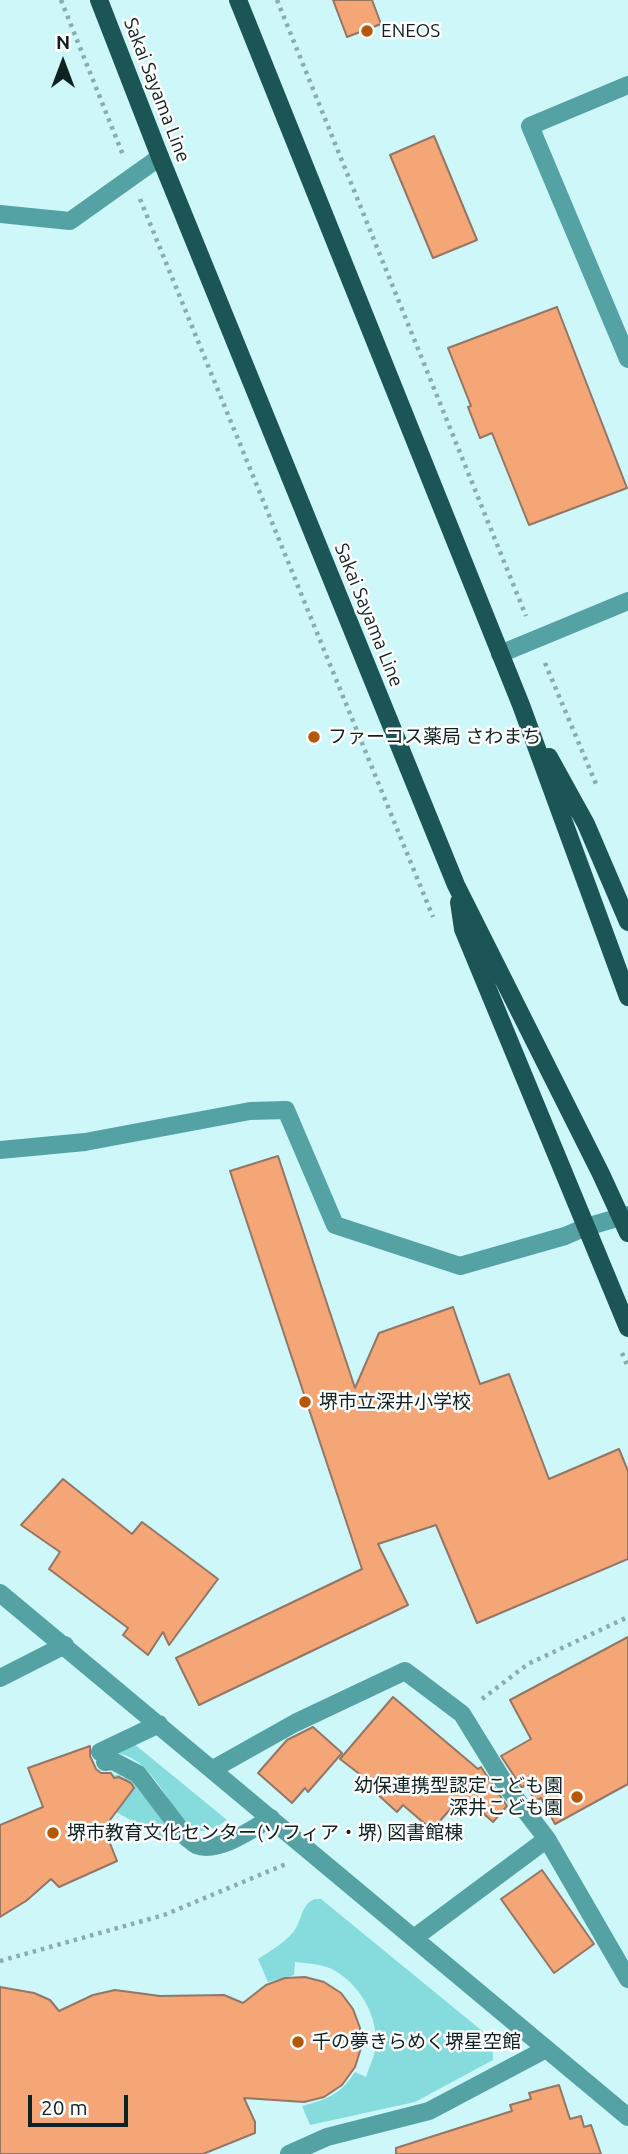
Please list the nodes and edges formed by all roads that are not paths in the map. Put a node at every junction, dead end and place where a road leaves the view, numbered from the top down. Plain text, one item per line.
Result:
1 (100, 0) edge
2 (238, 0) edge
3 (628, 85) edge
4 (160, 158) junction
5 (0, 214) edge
6 (628, 359) edge
7 (628, 601) edge
8 (500, 654) junction
9 (521, 705) junction
10 (456, 885) junction
11 (628, 922) edge
12 (628, 997) edge
13 (0, 1150) edge
14 (625, 1222) edge
15 (586, 1227) junction
16 (628, 1328) edge
17 (0, 1593) edge
18 (65, 1645) junction
19 (0, 1678) edge
20 (159, 1724) junction
21 (213, 1769) junction
22 (271, 1818) junction
23 (547, 1839) junction
24 (414, 1938) junction
25 (628, 1979) edge
26 (546, 2049) junction
27 (628, 2117) edge
28 (289, 2154) edge

1 - 4 main road, Sakai Sayama Line
2 - 8 main road
3 - 6 street
4 - 5 street
4 - 10 main road, Sakai Sayama Line
7 - 8 street
8 - 9 main road
9 - 11 main road
9 - 12 main road
10 - 14 main road, Sakai Sayama Line
10 - 15 main road
13 - 15 street
14 - 15 street
15 - 16 main road
17 - 18 street
18 - 19 street
18 - 20 street
20 - 21 street
20 - 22 street
21 - 22 street
21 - 23 street
22 - 24 street
23 - 24 street
23 - 25 street
24 - 26 street
26 - 27 street
26 - 28 street

